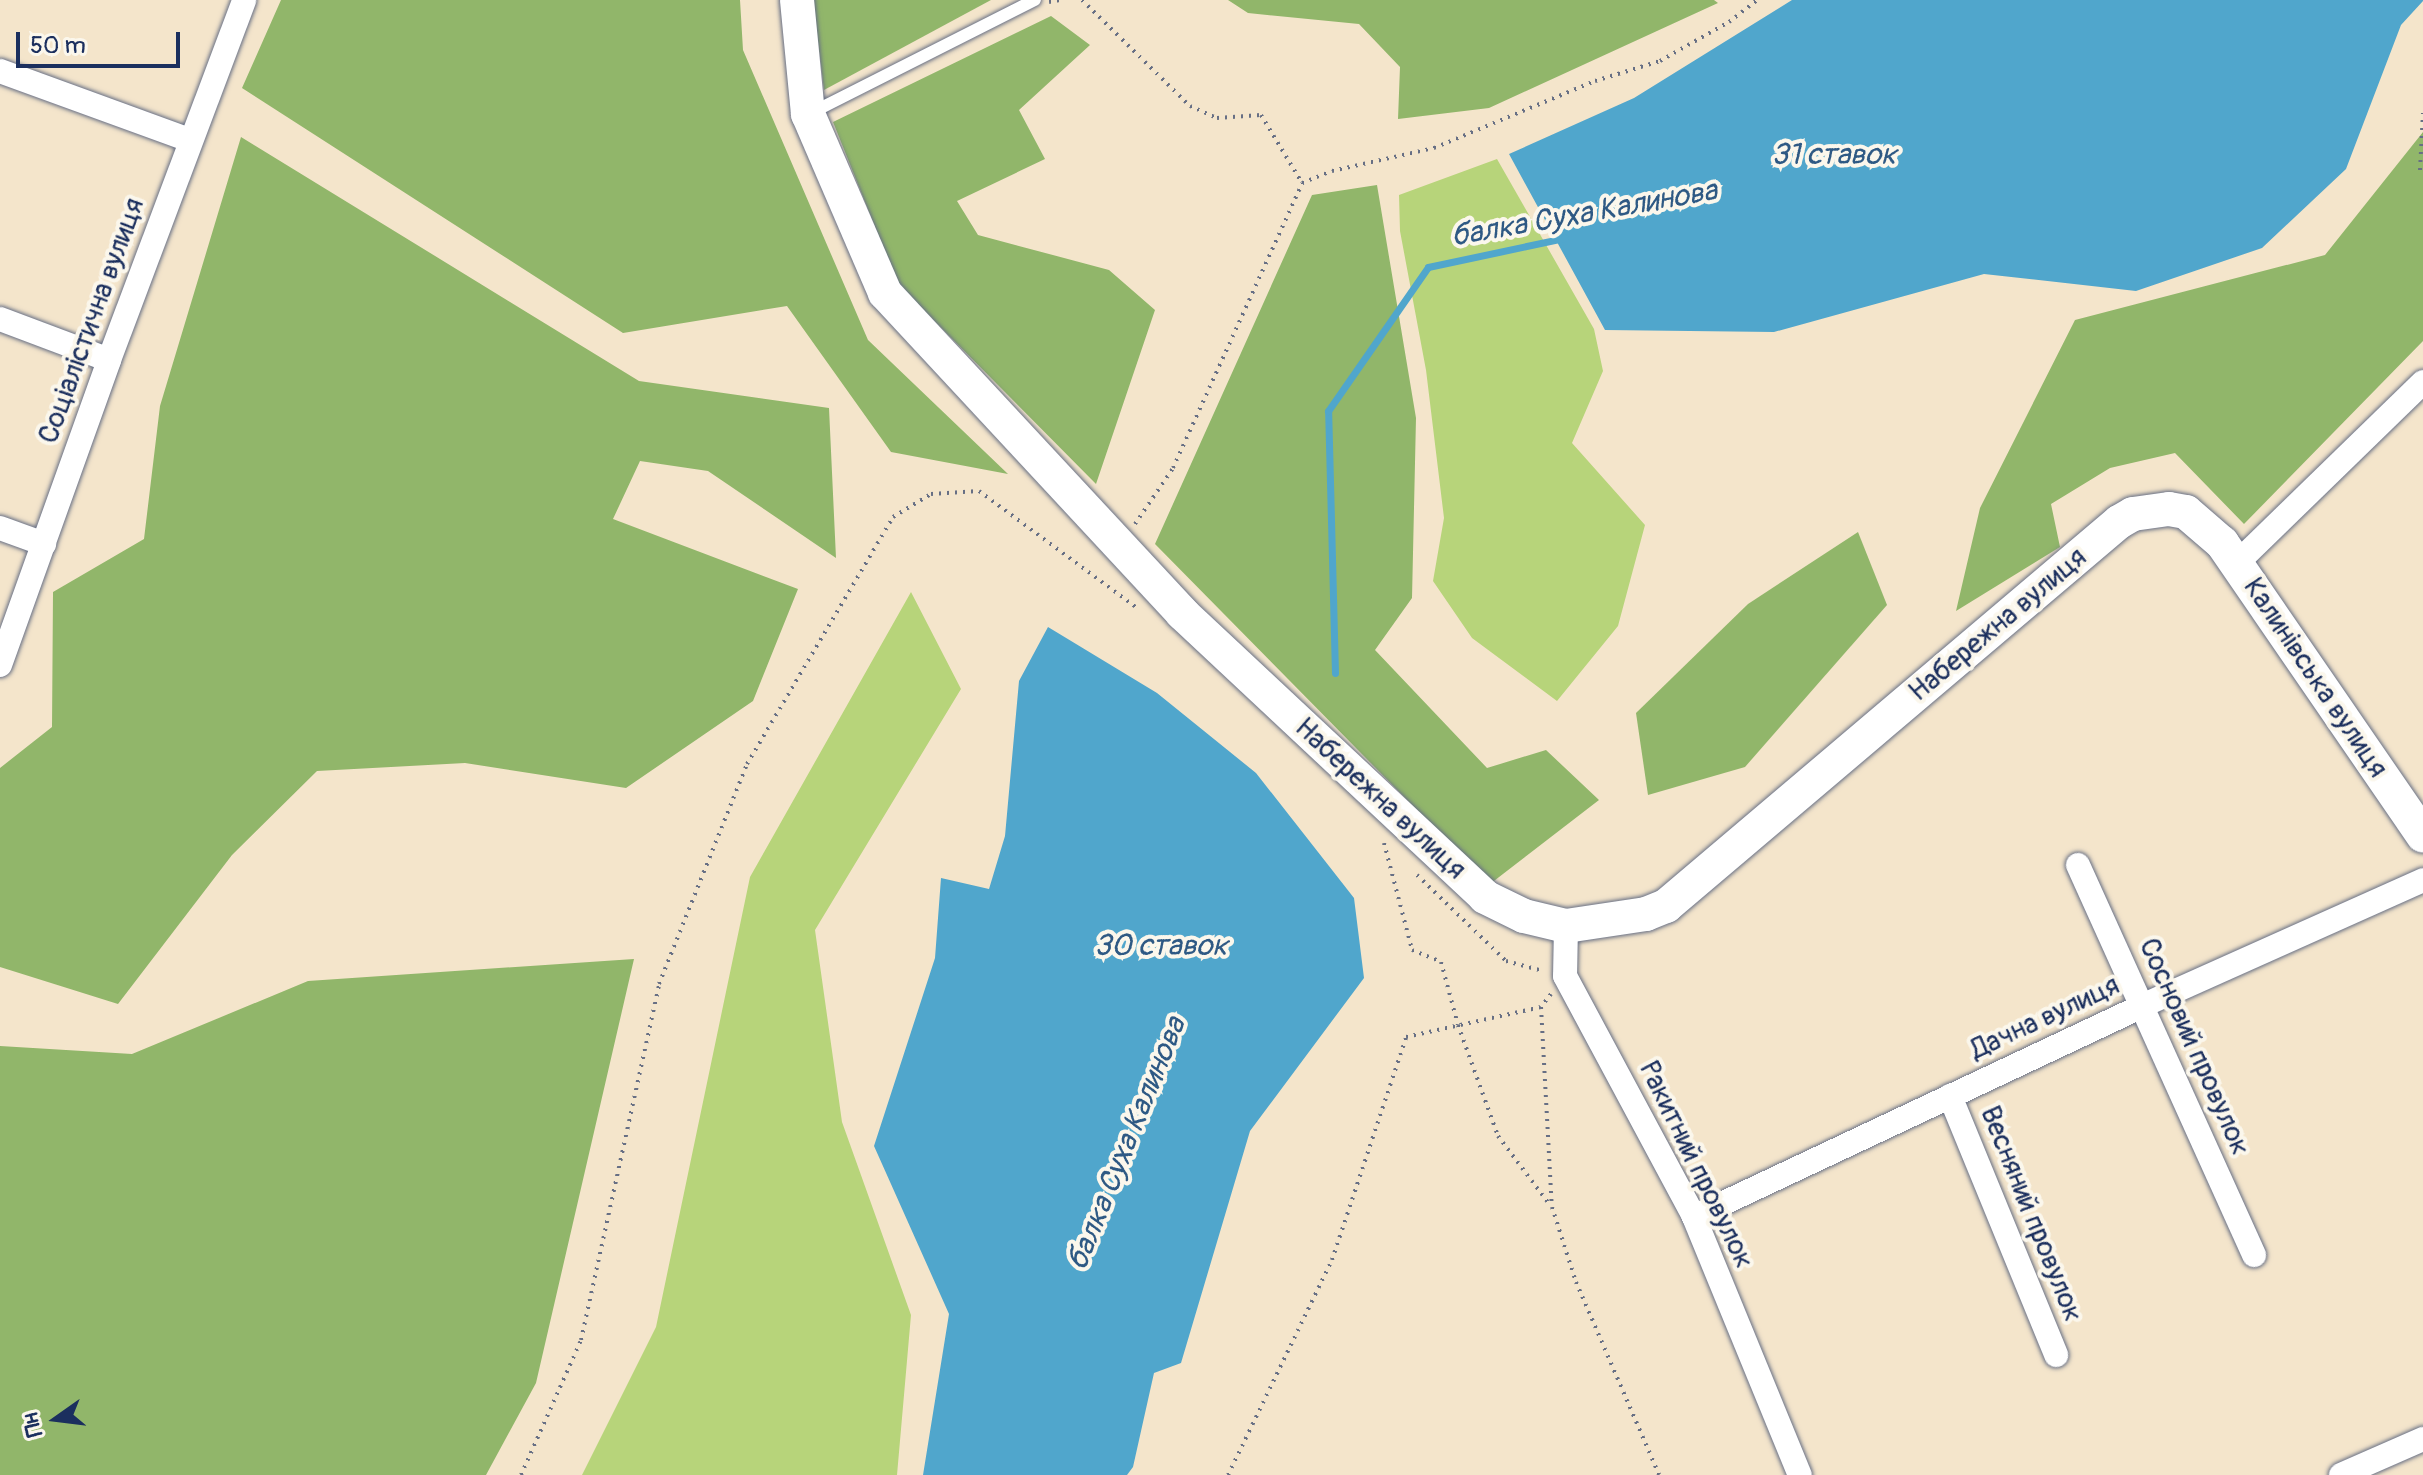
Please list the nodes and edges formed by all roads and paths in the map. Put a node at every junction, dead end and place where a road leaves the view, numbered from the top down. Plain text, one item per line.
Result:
1 (244, 0) edge
2 (797, 0) edge
3 (1035, 0) edge
4 (1082, 0) edge
5 (1757, 0) edge
6 (0, 71) edge
7 (2423, 113) edge
8 (808, 114) junction
9 (190, 140) junction
10 (2420, 170) dead end
11 (1302, 183) junction
12 (0, 319) edge
13 (109, 360) junction
14 (2423, 382) edge
15 (2203, 523) joint
16 (0, 528) edge
17 (44, 544) junction
18 (1120, 546) junction
19 (2236, 564) junction
20 (1140, 610) dead end
21 (0, 665) edge
22 (1374, 832) dead end
23 (2423, 836) edge
24 (1384, 843) junction
25 (1395, 853) dead end
26 (1406, 864) dead end
27 (2078, 865) dead end
28 (2423, 880) edge
29 (1566, 926) junction
30 (1565, 976) junction
31 (2144, 1005) junction
32 (1541, 1007) junction
33 (1458, 1025) junction
34 (1950, 1096) junction
35 (1552, 1207) junction
36 (1694, 1217) junction
37 (2254, 1255) dead end
38 (2056, 1355) dead end
39 (2423, 1439) edge
40 (521, 1475) edge
41 (1228, 1475) edge
42 (1659, 1475) edge
43 (1800, 1475) edge
44 (2341, 1475) edge

1 - 9 street, Соціалістична вулиця
2 - 8 street, Набережна вулиця
3 - 8 lane
4 - 11 path
5 - 11 path
6 - 9 street
7 - 10 path
8 - 18 street, Набережна вулиця
9 - 13 street, Соціалістична вулиця
11 - 18 path
12 - 13 street
13 - 17 street, Соціалістична вулиця
14 - 19 street
15 - 19 street, Калинівська вулиця
15 - 29 street, Набережна вулиця
16 - 17 street
17 - 21 street, Соціалістична вулиця
18 - 29 street, Набережна вулиця
19 - 23 street, Калинівська вулиця
20 - 40 path
22 - 24 path
24 - 25 path
24 - 33 path
26 - 30 path
27 - 31 street, Сосновий провулок
28 - 31 street, Дачна вулиця
29 - 30 street, Ракитний провулок
30 - 32 path
30 - 36 street, Ракитний провулок
31 - 34 street, Дачна вулиця
31 - 37 street, Сосновий провулок
32 - 33 path
32 - 35 path
33 - 35 path
33 - 41 path
34 - 36 street, Дачна вулиця
34 - 38 street, Весняний провулок
35 - 42 path
36 - 43 street, Ракитний провулок
39 - 44 street

